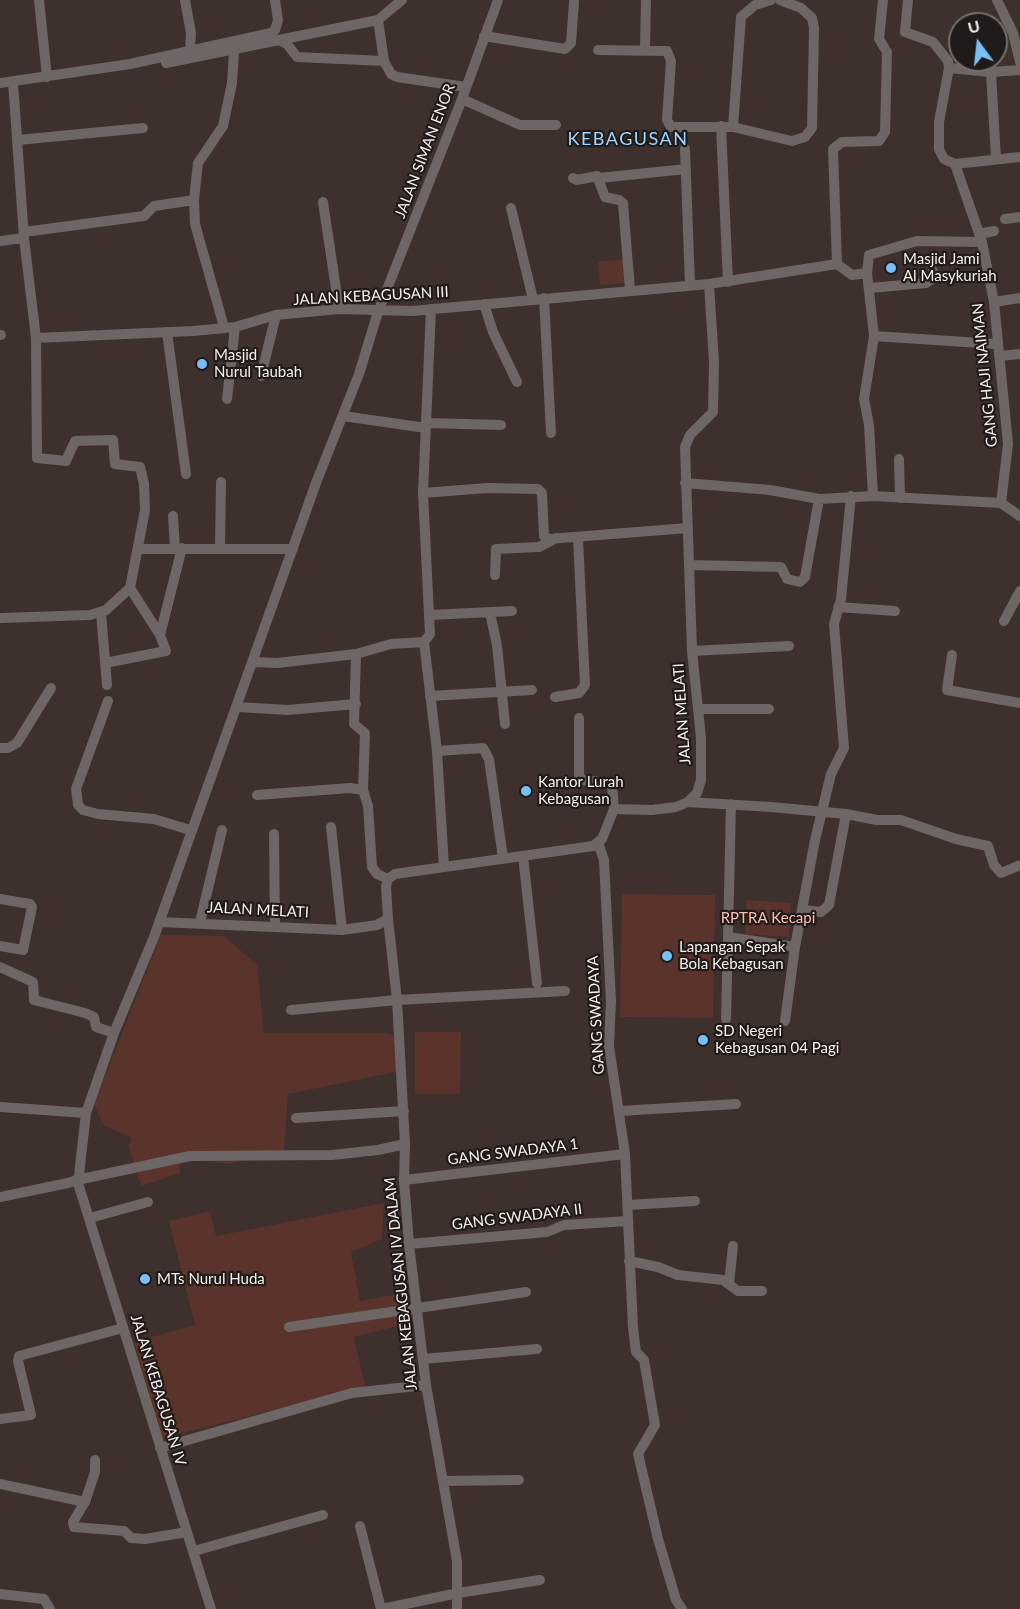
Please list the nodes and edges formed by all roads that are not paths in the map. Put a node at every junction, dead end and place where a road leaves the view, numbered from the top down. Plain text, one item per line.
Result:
1 (39, 0) edge
2 (185, 0) edge
3 (275, 0) edge
4 (402, 0) edge
5 (497, 0) edge
6 (646, 0) edge
7 (771, 0) edge
8 (780, 0) edge
9 (883, 0) edge
10 (908, 0) edge
11 (997, 0) edge
12 (574, 2) dead end
13 (378, 20) junction
14 (484, 36) junction
15 (279, 40) junction
16 (645, 49) junction
17 (598, 50) dead end
18 (190, 51) junction
19 (234, 51) junction
20 (384, 61) junction
21 (948, 61) edge
22 (1020, 62) edge
23 (130, 64) junction
24 (948, 72) edge
25 (991, 72) edge
26 (47, 77) junction
27 (0, 82) edge
28 (13, 82) junction
29 (466, 87) junction
30 (462, 99) junction
31 (556, 125) dead end
32 (721, 126) junction
33 (733, 127) junction
34 (143, 128) dead end
35 (18, 140) junction
36 (685, 149) dead end
37 (1020, 157) edge
38 (996, 159) junction
39 (955, 164) junction
40 (686, 169) junction
41 (573, 178) dead end
42 (599, 178) junction
43 (194, 200) junction
44 (323, 202) dead end
45 (511, 208) dead end
46 (1020, 217) edge
47 (1005, 219) dead end
48 (994, 231) dead end
49 (24, 235) junction
50 (981, 238) junction
51 (0, 241) edge
52 (837, 264) junction
53 (933, 271) dead end
54 (867, 273) junction
55 (728, 282) junction
56 (709, 284) junction
57 (690, 285) junction
58 (870, 288) junction
59 (630, 290) junction
60 (544, 298) junction
61 (1020, 298) edge
62 (533, 299) junction
63 (994, 302) junction
64 (484, 304) junction
65 (339, 309) junction
66 (431, 309) junction
67 (378, 312) junction
68 (276, 315) junction
69 (230, 327) junction
70 (167, 332) junction
71 (874, 336) junction
72 (36, 338) junction
73 (996, 344) junction
74 (1020, 354) edge
75 (999, 356) junction
76 (261, 376) dead end
77 (517, 382) dead end
78 (227, 399) dead end
79 (343, 416) junction
80 (426, 425) junction
81 (501, 425) dead end
82 (551, 433) dead end
83 (899, 459) dead end
84 (186, 474) dead end
85 (221, 482) dead end
86 (685, 483) junction
87 (423, 493) junction
88 (851, 496) junction
89 (873, 496) junction
90 (900, 498) junction
91 (819, 499) junction
92 (1001, 503) junction
93 (173, 516) dead end
94 (1020, 516) edge
95 (688, 528) junction
96 (557, 538) junction
97 (578, 538) junction
98 (178, 548) junction
99 (220, 548) junction
100 (138, 549) junction
101 (293, 549) junction
102 (690, 565) junction
103 (495, 575) dead end
104 (130, 588) junction
105 (1020, 591) edge
106 (838, 607) junction
107 (512, 611) dead end
108 (895, 611) dead end
109 (101, 613) junction
110 (490, 613) junction
111 (430, 615) junction
112 (0, 618) edge
113 (1005, 621) dead end
114 (160, 635) junction
115 (424, 642) junction
116 (789, 646) dead end
117 (692, 651) junction
118 (356, 654) junction
119 (952, 655) dead end
120 (254, 662) junction
121 (105, 663) junction
122 (107, 686) dead end
123 (51, 688) dead end
124 (531, 690) dead end
125 (501, 692) junction
126 (430, 696) junction
127 (555, 697) dead end
128 (108, 702) dead end
129 (1020, 703) edge
130 (356, 704) junction
131 (238, 707) junction
132 (698, 709) junction
133 (769, 709) dead end
134 (579, 718) dead end
135 (505, 724) dead end
136 (0, 748) edge
137 (437, 751) junction
138 (363, 790) junction
139 (256, 795) dead end
140 (688, 802) junction
141 (731, 804) junction
142 (614, 809) junction
143 (822, 810) junction
144 (846, 814) junction
145 (331, 827) dead end
146 (190, 830) junction
147 (222, 830) dead end
148 (274, 834) dead end
149 (598, 843) junction
150 (522, 856) junction
151 (503, 858) junction
152 (1020, 865) edge
153 (444, 867) junction
154 (388, 879) junction
155 (0, 899) edge
156 (803, 910) junction
157 (388, 919) junction
158 (159, 922) junction
159 (200, 922) junction
160 (275, 925) junction
161 (342, 930) junction
162 (728, 937) junction
163 (0, 946) edge
164 (795, 947) junction
165 (0, 967) edge
166 (537, 983) dead end
167 (565, 991) dead end
168 (397, 1000) junction
169 (291, 1010) dead end
170 (726, 1019) dead end
171 (785, 1021) dead end
172 (114, 1032) junction
173 (736, 1104) dead end
174 (0, 1107) edge
175 (404, 1111) junction
176 (620, 1111) junction
177 (86, 1113) junction
178 (296, 1118) dead end
179 (405, 1144) junction
180 (625, 1154) junction
181 (77, 1180) junction
182 (404, 1180) junction
183 (0, 1197) edge
184 (695, 1201) dead end
185 (148, 1202) dead end
186 (628, 1205) junction
187 (90, 1218) junction
188 (628, 1221) junction
189 (409, 1244) junction
190 (733, 1246) dead end
191 (629, 1261) junction
192 (729, 1284) junction
193 (762, 1291) dead end
194 (526, 1292) dead end
195 (418, 1307) junction
196 (289, 1327) dead end
197 (123, 1328) junction
198 (537, 1349) dead end
199 (423, 1359) junction
200 (426, 1385) junction
201 (0, 1419) edge
202 (160, 1448) junction
203 (95, 1460) dead end
204 (519, 1480) dead end
205 (443, 1481) junction
206 (0, 1484) edge
207 (85, 1502) junction
208 (324, 1515) dead end
209 (360, 1526) dead end
210 (187, 1532) junction
211 (194, 1551) junction
212 (540, 1581) dead end
213 (458, 1593) junction
214 (0, 1594) edge
215 (211, 1607) edge
216 (395, 1608) edge
217 (50, 1609) edge
218 (199, 1609) edge
219 (382, 1609) edge
220 (457, 1609) edge
221 (681, 1609) edge

1 - 26 street
2 - 18 street
3 - 18 street
4 - 13 street
5 - 14 street, JALAN SIMAN ENOR
6 - 16 street
7 - 33 street
8 - 33 street
9 - 52 street
10 - 21 street
11 - 22 street
12 - 14 street
13 - 15 street
13 - 20 street
14 - 29 street, JALAN SIMAN ENOR
15 - 19 street
15 - 20 street
16 - 17 street
16 - 32 street
18 - 23 street
19 - 23 street
19 - 43 street
20 - 29 street
23 - 26 street
24 - 39 street, GANG HAJI NAIMAN
25 - 38 street
26 - 28 street
27 - 28 street
28 - 35 street
29 - 30 street, JALAN SIMAN ENOR
30 - 31 street
30 - 67 street, JALAN SIMAN ENOR
32 - 33 street
32 - 55 street
34 - 35 street
35 - 49 street
36 - 40 street
37 - 38 street
38 - 39 street
39 - 50 street, GANG HAJI NAIMAN
40 - 42 street
40 - 57 street
41 - 42 street
42 - 59 street
43 - 49 street
43 - 69 street
44 - 65 street
45 - 62 street
46 - 47 street
48 - 50 street
49 - 51 street
49 - 72 street
50 - 54 street
50 - 63 street, GANG HAJI NAIMAN
52 - 54 street
52 - 55 street, JALAN KEBAGUSAN III
53 - 58 street
54 - 58 street
55 - 56 street, JALAN KEBAGUSAN III
56 - 57 street, JALAN KEBAGUSAN III
56 - 86 street, JALAN MELATI
57 - 59 street, JALAN KEBAGUSAN III
58 - 71 street
59 - 60 street, JALAN KEBAGUSAN III
60 - 62 street, JALAN KEBAGUSAN III
60 - 82 street
61 - 63 street
62 - 64 street, JALAN KEBAGUSAN III
63 - 73 street, GANG HAJI NAIMAN
64 - 66 street, JALAN KEBAGUSAN III
64 - 77 street
65 - 67 street, JALAN KEBAGUSAN III
65 - 68 street, JALAN KEBAGUSAN III
66 - 67 street, JALAN KEBAGUSAN III
66 - 80 street
67 - 79 street
68 - 69 street, JALAN KEBAGUSAN III
68 - 76 street
69 - 70 street, JALAN KEBAGUSAN III
69 - 78 street
70 - 72 street, JALAN KEBAGUSAN III
70 - 84 street
71 - 73 street
71 - 89 street
72 - 100 street
73 - 75 street, GANG HAJI NAIMAN
74 - 75 street
75 - 92 street, GANG HAJI NAIMAN
79 - 80 street
79 - 101 street
80 - 81 street
80 - 87 street
83 - 90 street
85 - 99 street
86 - 91 street
86 - 95 street, JALAN MELATI
87 - 96 street
87 - 111 street
88 - 89 street
88 - 91 street
88 - 106 street
89 - 90 street
90 - 92 street
91 - 102 street
92 - 94 street
93 - 98 street
95 - 97 street
95 - 102 street, JALAN MELATI
96 - 97 street
96 - 103 street
97 - 127 street
98 - 99 street
98 - 100 street
98 - 114 street
99 - 101 street
100 - 104 street
101 - 120 street
102 - 117 street, JALAN MELATI
104 - 109 street
104 - 114 street
105 - 113 street
106 - 108 street
106 - 143 street
107 - 110 street
109 - 112 street
109 - 121 street
110 - 111 street
110 - 125 street
111 - 115 street
114 - 121 street
115 - 118 street
115 - 126 street
116 - 117 street
117 - 132 street, JALAN MELATI
118 - 120 street
118 - 130 street
119 - 129 street
120 - 131 street
121 - 122 street
123 - 136 street
124 - 125 street
125 - 126 street
125 - 135 street
126 - 137 street
128 - 146 street
130 - 131 street
130 - 138 street
131 - 146 street
132 - 133 street
132 - 140 street, JALAN MELATI
134 - 142 street
137 - 151 street
137 - 153 street
138 - 139 street
138 - 154 street
140 - 141 street
140 - 142 street
141 - 143 street
141 - 162 street
142 - 149 street
143 - 144 street
143 - 156 street
144 - 152 street
144 - 156 street
145 - 161 street
146 - 158 street
147 - 159 street
148 - 160 street
149 - 150 street
149 - 176 street, GANG SWADAYA
150 - 151 street
150 - 166 street
151 - 153 street
153 - 154 street
154 - 157 street
155 - 163 street
156 - 164 street
157 - 161 street, JALAN MELATI
157 - 168 street, JALAN KEBAGUSAN IV DALAM
158 - 159 street, JALAN MELATI
158 - 172 street, JALAN KEBAGUSAN IV
159 - 160 street, JALAN MELATI
160 - 161 street, JALAN MELATI
162 - 164 street
162 - 170 street
164 - 171 street
165 - 172 street
167 - 168 street
168 - 169 street
168 - 175 street, JALAN KEBAGUSAN IV DALAM
172 - 177 street, JALAN KEBAGUSAN IV
173 - 176 street
174 - 177 street
175 - 178 street
175 - 179 street, JALAN KEBAGUSAN IV DALAM
176 - 180 street, GANG SWADAYA
177 - 181 street, JALAN KEBAGUSAN IV
179 - 181 street
179 - 182 street, JALAN KEBAGUSAN IV DALAM
180 - 182 street, GANG SWADAYA 1
180 - 186 street, GANG SWADAYA
181 - 183 street
181 - 187 street, JALAN KEBAGUSAN IV
182 - 189 street, JALAN KEBAGUSAN IV DALAM
184 - 186 street
185 - 187 street
186 - 188 street, GANG SWADAYA
187 - 197 street, JALAN KEBAGUSAN IV
188 - 189 street, GANG SWADAYA II
188 - 191 street, GANG SWADAYA
189 - 195 street, JALAN KEBAGUSAN IV DALAM
190 - 192 street
191 - 192 street
191 - 221 street, GANG SWADAYA
192 - 193 street
194 - 195 street
195 - 196 street
195 - 199 street, JALAN KEBAGUSAN IV DALAM
197 - 201 street
197 - 202 street, JALAN KEBAGUSAN IV
198 - 199 street
199 - 200 street, JALAN KEBAGUSAN IV DALAM
200 - 202 street
200 - 205 street, JALAN KEBAGUSAN IV DALAM
202 - 210 street, JALAN KEBAGUSAN IV
203 - 207 street
204 - 205 street
205 - 213 street, JALAN KEBAGUSAN IV DALAM
206 - 207 street
207 - 210 street
208 - 211 street
209 - 219 street
210 - 211 street, JALAN KEBAGUSAN IV
211 - 215 street, JALAN KEBAGUSAN IV
212 - 213 street
213 - 216 street
213 - 220 street, JALAN KEBAGUSAN IV DALAM
214 - 217 street
215 - 218 street
216 - 219 street

